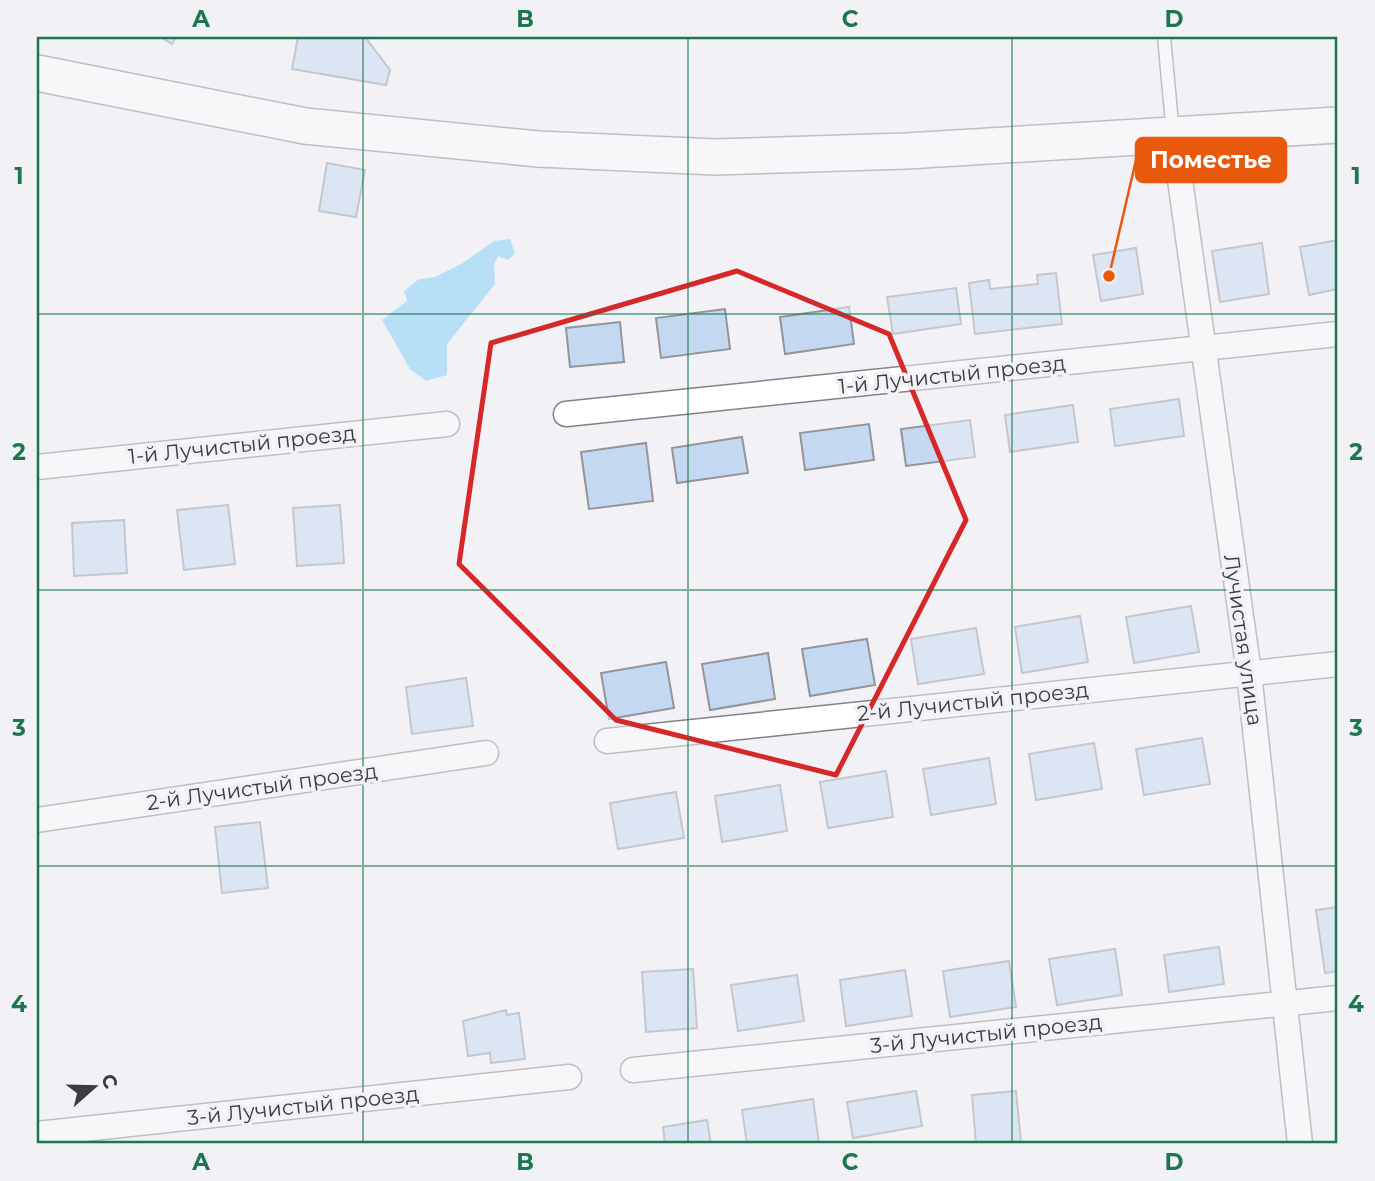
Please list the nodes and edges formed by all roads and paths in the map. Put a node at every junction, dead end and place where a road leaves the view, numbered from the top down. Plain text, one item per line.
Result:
1 (1164, 37) edge
2 (37, 73) edge
3 (1338, 125) edge
4 (1174, 137) junction
5 (1338, 334) edge
6 (1203, 350) junction
7 (566, 414) dead end
8 (447, 424) dead end
9 (37, 467) edge
10 (1338, 664) edge
11 (1249, 673) junction
12 (607, 741) dead end
13 (486, 753) dead end
14 (37, 820) edge
15 (1338, 998) edge
16 (1285, 1004) junction
17 (633, 1070) dead end
18 (569, 1077) dead end
19 (37, 1135) edge
20 (1300, 1144) edge

1 - 4 lane
2 - 4 street
3 - 4 street
4 - 6 street, Лучистая улица
5 - 6 street, 1-й Лучистый проезд
6 - 7 street, 1-й Лучистый проезд
6 - 11 street, Лучистая улица
8 - 9 street, 1-й Лучистый проезд
10 - 11 street, 2-й Лучистый проезд
11 - 12 street, 2-й Лучистый проезд
11 - 16 street, Лучистая улица
13 - 14 street, 2-й Лучистый проезд
15 - 16 street, 3-й Лучистый проезд
16 - 17 street, 3-й Лучистый проезд
16 - 20 street, Лучистая улица
18 - 19 street, 3-й Лучистый проезд

